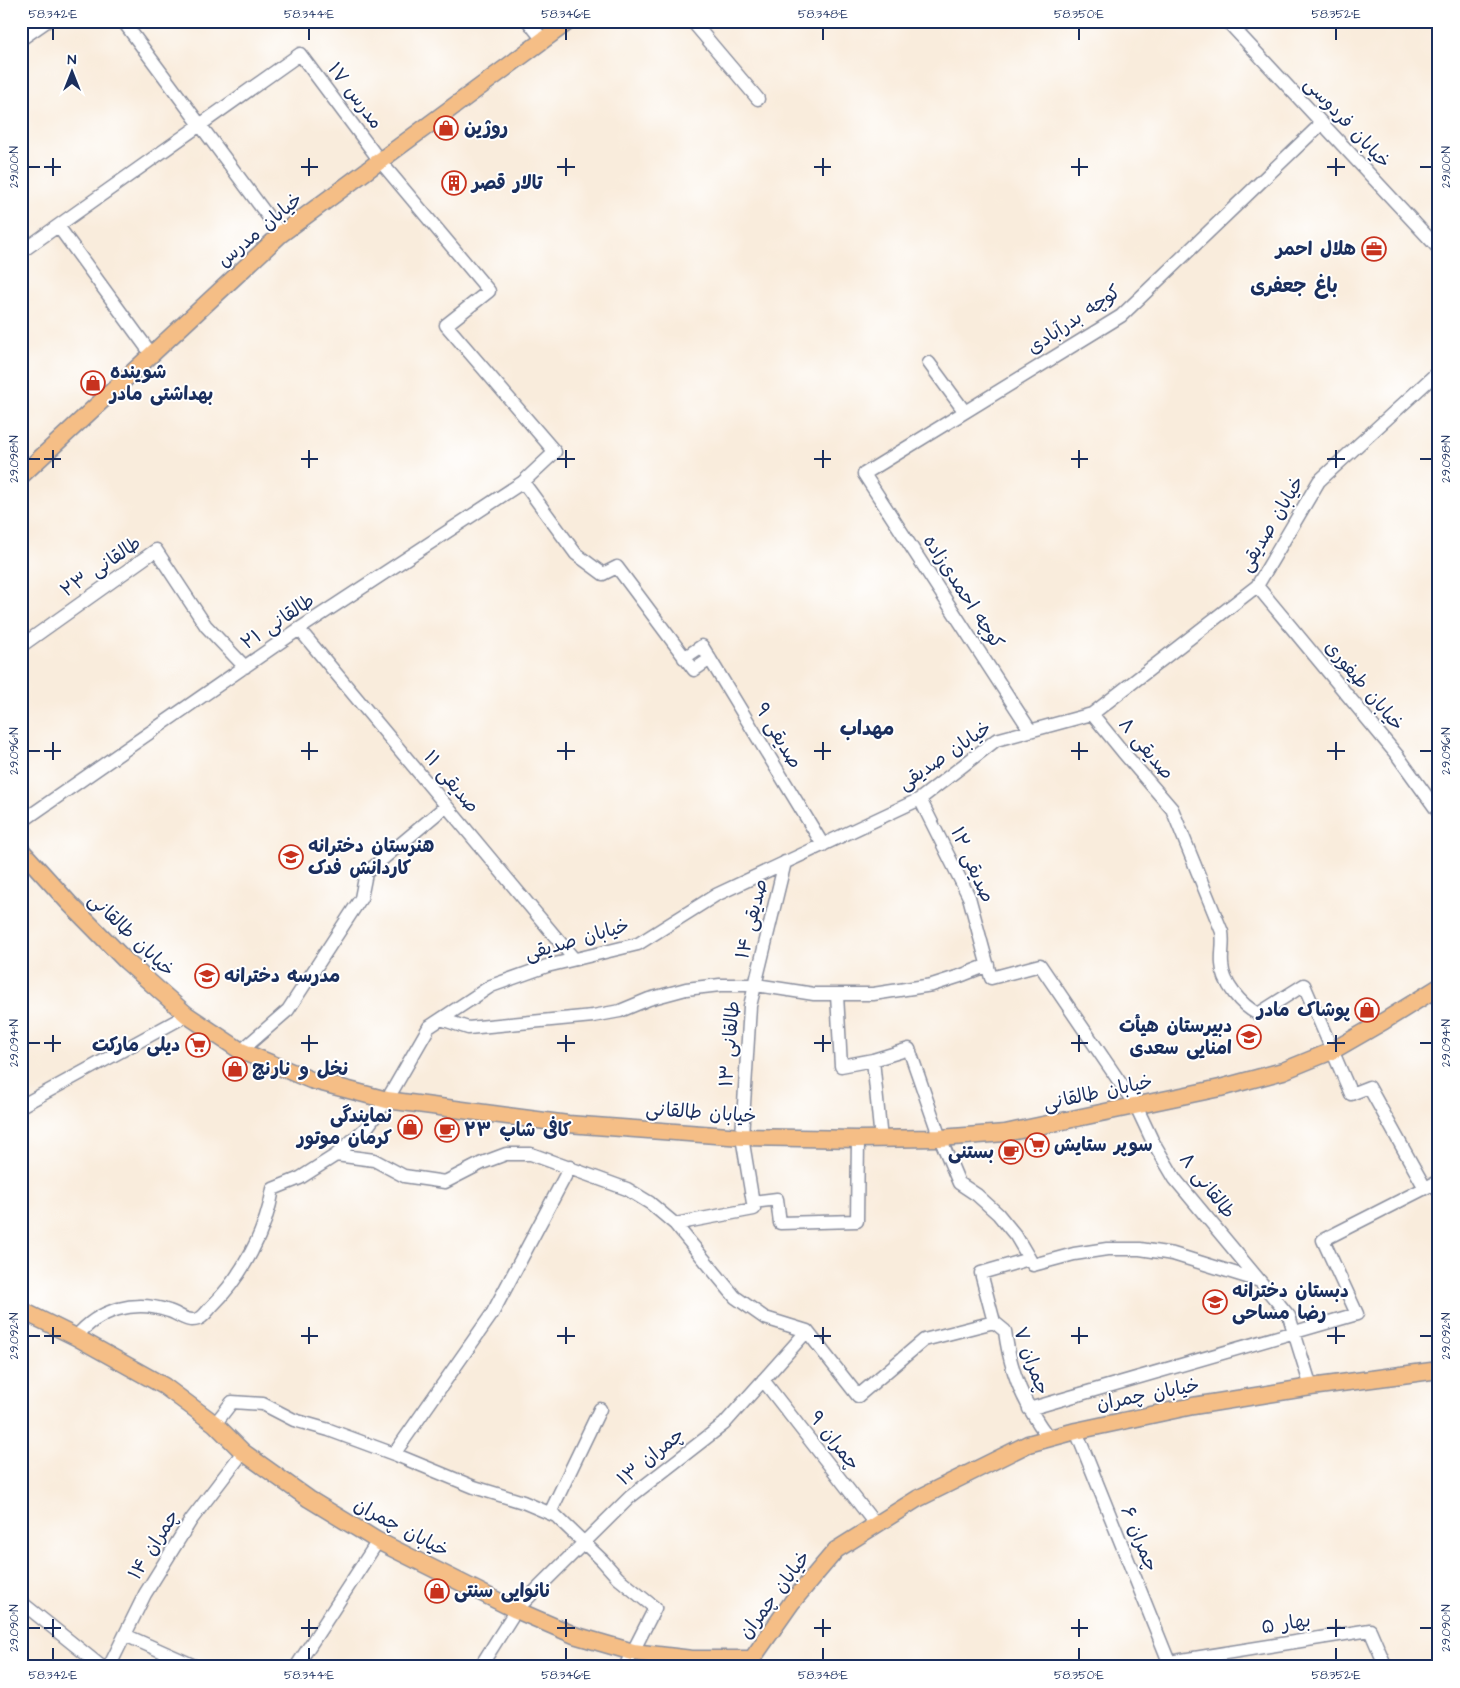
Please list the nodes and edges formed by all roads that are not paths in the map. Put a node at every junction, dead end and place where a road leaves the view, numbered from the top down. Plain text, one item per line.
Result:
1 (47, 21) edge
2 (122, 21) edge
3 (528, 21) edge
4 (569, 21) edge
5 (692, 21) edge
6 (1248, 21) edge
7 (1232, 26) edge
8 (21, 39) edge
9 (544, 40) junction
10 (758, 99) dead end
11 (1322, 123) junction
12 (200, 125) junction
13 (380, 161) junction
14 (58, 226) junction
15 (281, 234) junction
16 (1439, 249) edge
17 (21, 252) edge
18 (152, 355) junction
19 (929, 363) dead end
20 (1439, 371) edge
21 (965, 412) junction
22 (554, 452) joint
23 (864, 474) joint
24 (21, 476) edge
25 (522, 482) junction
26 (1257, 586) junction
27 (299, 629) junction
28 (21, 646) edge
29 (684, 658) junction
30 (710, 659) junction
31 (245, 667) junction
32 (1092, 714) junction
33 (1030, 730) junction
34 (920, 799) junction
35 (446, 806) junction
36 (1439, 813) edge
37 (21, 822) edge
38 (823, 845) junction
39 (21, 850) edge
40 (786, 862) junction
41 (574, 959) junction
42 (988, 965) junction
43 (991, 978) joint
44 (756, 985) junction
45 (1439, 986) edge
46 (837, 995) junction
47 (187, 1015) junction
48 (441, 1019) junction
49 (241, 1051) junction
50 (1332, 1051) junction
51 (873, 1060) junction
52 (387, 1100) junction
53 (21, 1106) edge
54 (1136, 1106) junction
55 (742, 1137) junction
56 (940, 1138) junction
57 (858, 1139) junction
58 (881, 1140) junction
59 (336, 1155) junction
60 (570, 1167) junction
61 (1433, 1188) edge
62 (754, 1206) junction
63 (675, 1224) junction
64 (1031, 1262) junction
65 (1260, 1281) junction
66 (21, 1310) edge
67 (994, 1322) junction
68 (807, 1331) junction
69 (1294, 1332) junction
70 (76, 1337) junction
71 (1439, 1370) edge
72 (763, 1380) junction
73 (1312, 1387) junction
74 (600, 1409) dead end
75 (1029, 1409) junction
76 (215, 1424) junction
77 (1076, 1431) junction
78 (1048, 1438) junction
79 (244, 1452) junction
80 (394, 1454) junction
81 (550, 1513) junction
82 (876, 1525) junction
83 (378, 1541) junction
84 (584, 1542) junction
85 (21, 1602) edge
86 (516, 1610) junction
87 (125, 1635) junction
88 (633, 1652) junction
89 (1168, 1662) joint
90 (755, 1663) edge
91 (102, 1667) edge
92 (109, 1667) edge
93 (197, 1667) edge
94 (296, 1667) edge
95 (480, 1667) edge
96 (625, 1667) edge
97 (1386, 1667) edge

1 - 8 street
2 - 12 street
3 - 9 street
4 - 9 main road, خیابان مدرس
5 - 10 street
6 - 7 street
7 - 11 street, خیابان فردوسی
9 - 13 main road, خیابان مدرس
11 - 16 street, خیابان فردوسی
11 - 21 street, کوچه بدرآبادی
12 - 13 street, مدرس ۱۷
12 - 14 street
12 - 15 street
13 - 15 main road, خیابان مدرس
13 - 22 street, مدرس ۱۷
14 - 17 street
14 - 18 street
15 - 18 main road, خیابان مدرس
18 - 24 main road, خیابان مدرس
19 - 21 street
20 - 26 street, خیابان صدیقی
21 - 23 street, کوچه بدرآبادی
22 - 25 street, طالقانی ۲۱
23 - 33 street, کوچه احمدی‌زاده
25 - 27 street, طالقانی ۲۱
25 - 29 street
26 - 32 street, خیابان صدیقی
26 - 36 street, خیابان طیفوری
27 - 31 street, طالقانی ۲۱
27 - 35 street, صدیقی ۱۱
28 - 31 street, طالقانی ۲۳
29 - 30 street
29 - 30 street, صدیقی ۹
30 - 38 street, صدیقی ۹
31 - 37 street, طالقانی ۲۱
32 - 33 street, خیابان صدیقی
32 - 50 street, صدیقی ۸
33 - 34 street, خیابان صدیقی
34 - 38 street, خیابان صدیقی
34 - 42 street, صدیقی ۱۲
35 - 41 street, صدیقی ۱۱
35 - 49 street
38 - 40 street, خیابان صدیقی
39 - 47 main road, خیابان طالقانی
40 - 41 street, خیابان صدیقی
40 - 44 street, صدیقی ۱۴
41 - 48 street, خیابان صدیقی
42 - 43 street, صدیقی ۱۲
42 - 46 street
43 - 54 street, طالقانی ۸
44 - 46 street
44 - 48 street
44 - 55 street, طالقانی ۱۳
45 - 50 main road, خیابان طالقانی
46 - 51 street
47 - 49 main road, خیابان طالقانی
47 - 53 street
48 - 52 street, خیابان صدیقی
49 - 52 main road, خیابان طالقانی
50 - 54 main road, خیابان طالقانی
50 - 61 street
51 - 56 street
51 - 58 street
52 - 55 main road, خیابان طالقانی
52 - 59 street, خیابان صدیقی
54 - 56 main road, خیابان طالقانی
54 - 65 street, طالقانی ۸
55 - 57 main road, خیابان طالقانی
55 - 62 street, طالقانی ۱۳
56 - 58 main road, خیابان طالقانی
56 - 64 street
57 - 58 main road, خیابان طالقانی
57 - 62 street
59 - 60 street
59 - 70 street, خیابان صدیقی
60 - 63 street
60 - 80 street
61 - 69 street
62 - 63 street
63 - 68 street
64 - 65 street
64 - 67 street, چمران ۷
65 - 69 street, طالقانی ۸
66 - 70 main road, خیابان چمران
67 - 68 street
67 - 75 street, چمران ۷
68 - 72 street, چمران ۱۳
69 - 73 street, طالقانی ۸
69 - 75 street
70 - 76 main road, خیابان چمران
71 - 73 main road, خیابان چمران
72 - 82 street, چمران ۹
72 - 84 street, چمران ۱۳
73 - 77 main road, خیابان چمران
74 - 81 street
75 - 78 street, چمران ۷
76 - 79 main road, خیابان چمران
76 - 80 street
77 - 78 main road, خیابان چمران
77 - 89 street, چمران ۶
78 - 82 main road, خیابان چمران
79 - 83 main road, خیابان چمران
79 - 87 street, چمران ۱۴
80 - 81 street
81 - 84 street
82 - 90 main road, خیابان چمران
83 - 86 main road, خیابان چمران
83 - 94 street
84 - 86 street, چمران ۱۳
84 - 88 street
85 - 91 street
86 - 88 main road, خیابان چمران
86 - 95 street, چمران ۱۳
87 - 92 street, چمران ۱۴
87 - 93 street
88 - 90 main road, خیابان چمران
88 - 96 street
89 - 97 street, بهار ۵

